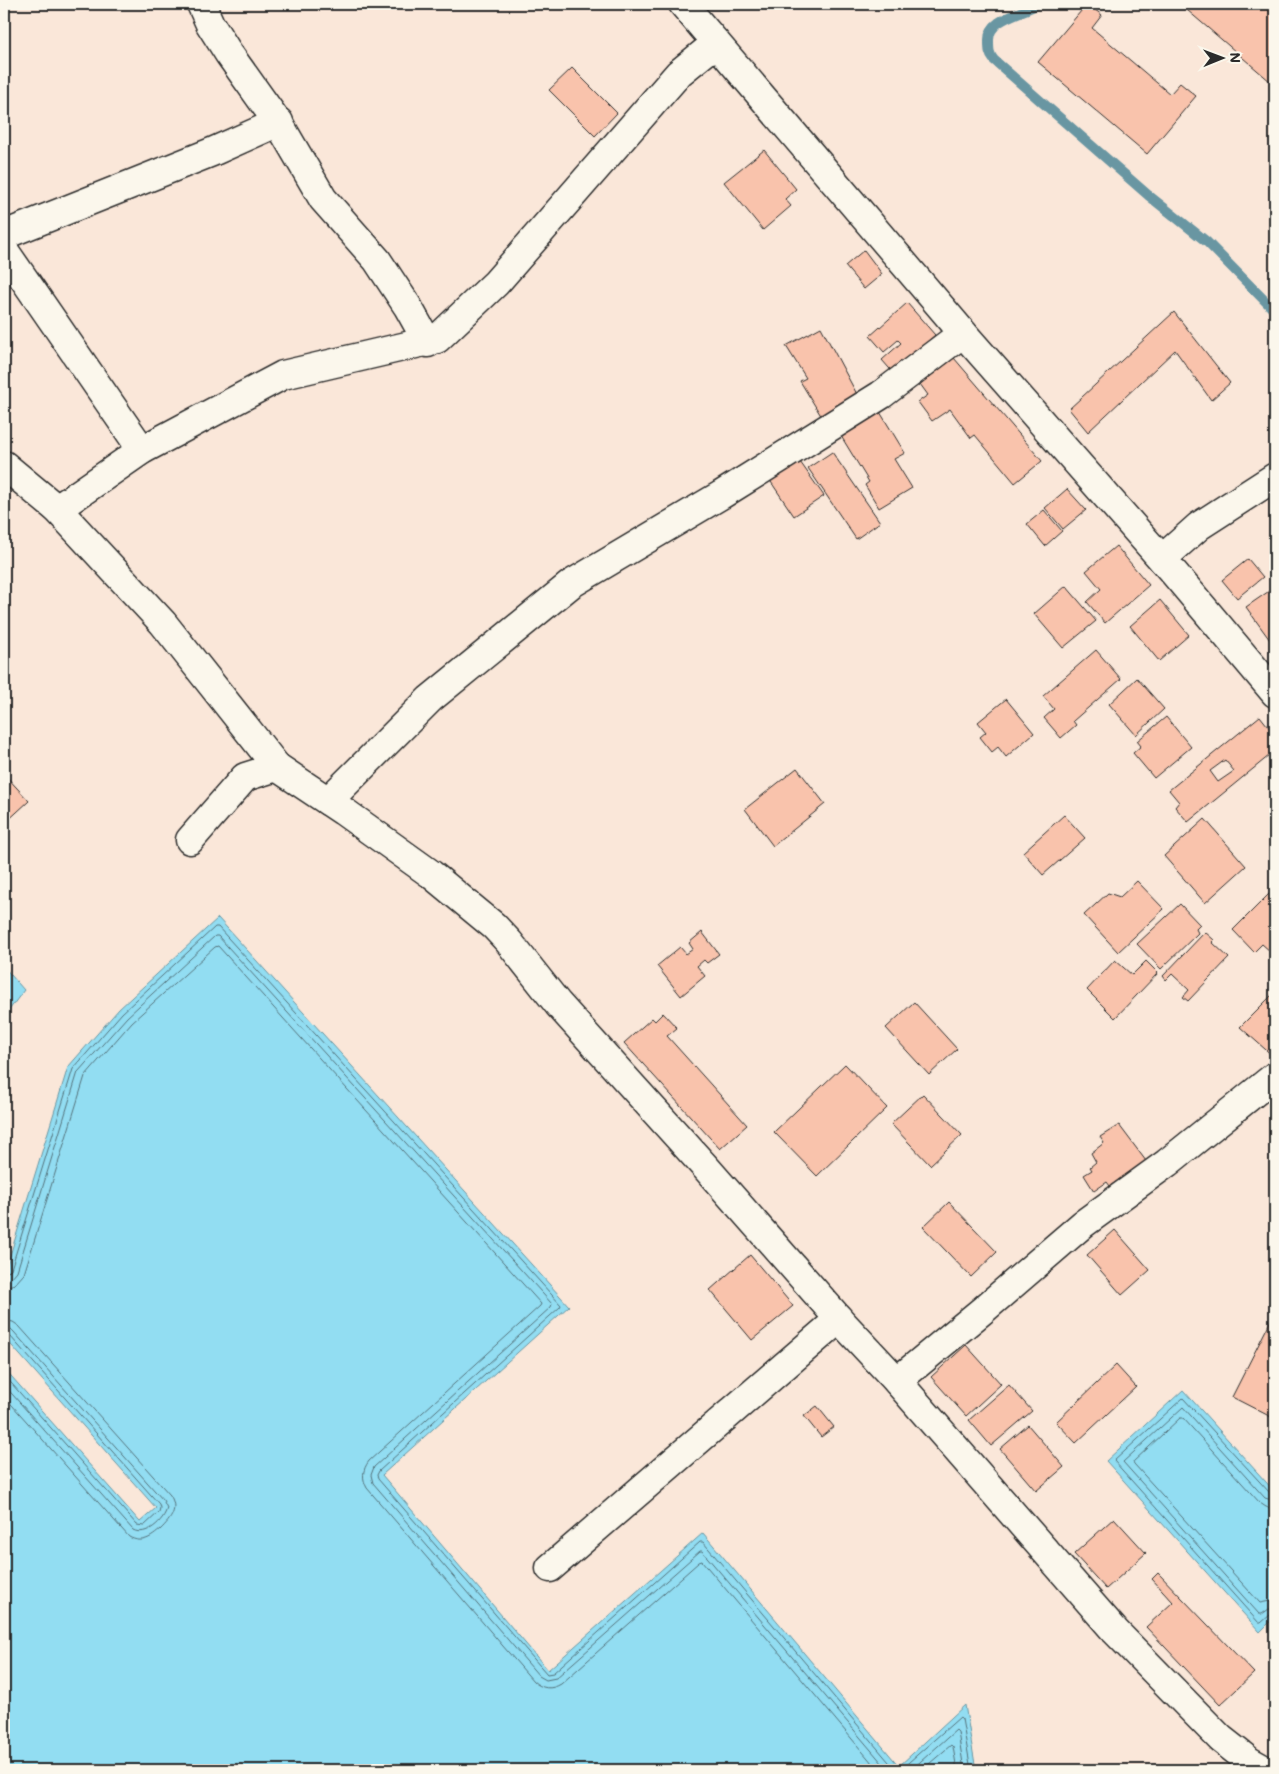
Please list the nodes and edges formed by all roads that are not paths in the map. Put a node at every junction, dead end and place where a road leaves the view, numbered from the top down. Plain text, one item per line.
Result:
1 (201, 4) edge
2 (683, 4) edge
3 (716, 43) junction
4 (278, 122) junction
5 (4, 234) edge
6 (4, 250) edge
7 (963, 333) junction
8 (428, 343) junction
9 (142, 450) junction
10 (4, 466) edge
11 (1275, 477) edge
12 (57, 509) junction
13 (1162, 559) junction
14 (1275, 693) edge
15 (277, 766) junction
16 (328, 801) junction
17 (190, 840) dead end
18 (1275, 1076) edge
19 (839, 1319) junction
20 (897, 1381) junction
21 (550, 1568) dead end
22 (1265, 1770) edge

1 - 4 street
2 - 3 street
3 - 7 street
3 - 8 street
4 - 5 street
4 - 8 street
6 - 9 street
7 - 13 street
7 - 16 street
8 - 9 street
9 - 12 street
10 - 12 street
11 - 13 street
12 - 15 street
13 - 14 street
15 - 16 street
15 - 17 street
16 - 19 street
18 - 20 street
19 - 20 street
19 - 21 street
20 - 22 street

